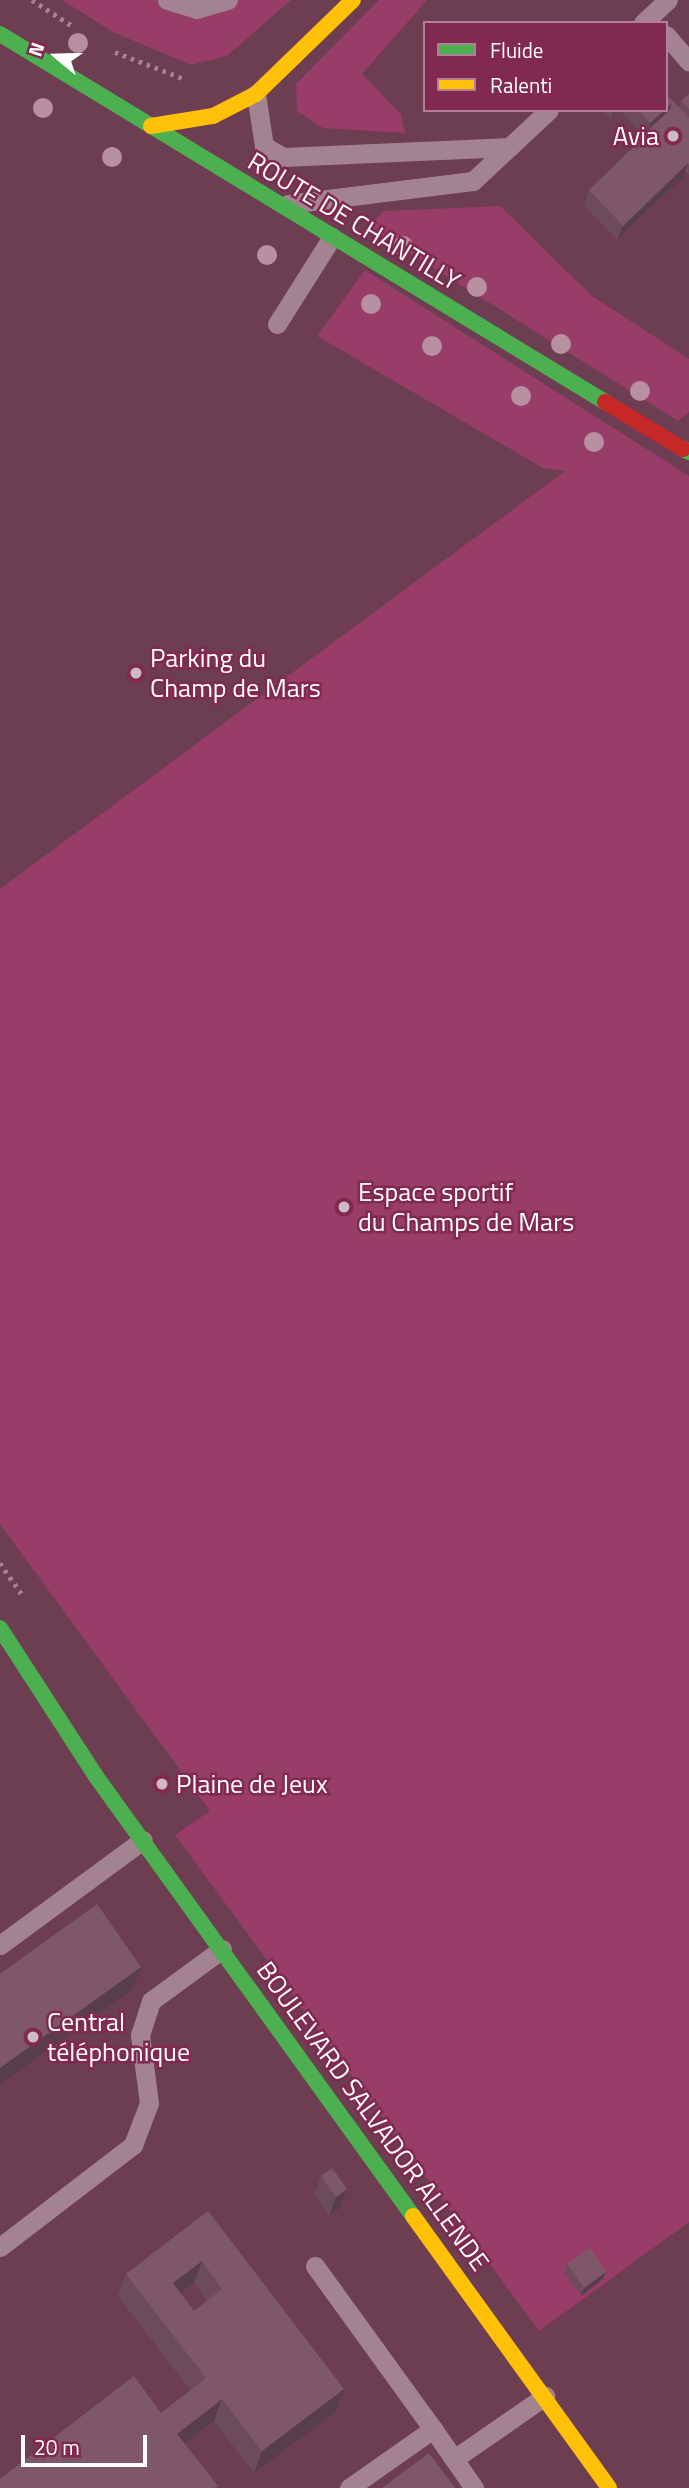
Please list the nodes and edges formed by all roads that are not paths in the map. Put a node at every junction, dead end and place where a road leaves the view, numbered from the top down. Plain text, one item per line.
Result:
1 (167, 0) edge
2 (229, 0) edge
3 (353, 0) edge
4 (668, 0) edge
5 (649, 21) edge
6 (0, 34) edge
7 (668, 38) edge
8 (689, 61) edge
9 (256, 94) junction
10 (548, 112) edge
11 (152, 126) junction
12 (510, 147) junction
13 (280, 205) junction
14 (332, 237) junction
15 (277, 324) dead end
16 (687, 449) edge
17 (0, 1628) edge
18 (9, 1679) dead end
19 (95, 1775) junction
20 (143, 1840) junction
21 (0, 1945) edge
22 (222, 1949) junction
23 (0, 2247) edge
24 (315, 2266) dead end
25 (545, 2396) junction
26 (433, 2429) junction
27 (454, 2459) junction
28 (349, 2488) edge
29 (474, 2488) edge
30 (609, 2488) edge

1 - 2 lane
3 - 9 main road
4 - 5 lane
6 - 11 main road, ROUTE DE CHANTILLY
7 - 8 lane
9 - 11 main road
9 - 12 lane
10 - 12 lane
11 - 13 main road, ROUTE DE CHANTILLY
12 - 13 lane
13 - 14 main road, ROUTE DE CHANTILLY
14 - 15 lane
14 - 16 main road, ROUTE DE CHANTILLY
17 - 19 main road, BOULEVARD SALVADOR ALLENDE
18 - 19 main road, BOULEVARD SALVADOR ALLENDE
19 - 20 main road, BOULEVARD SALVADOR ALLENDE
20 - 21 lane
20 - 22 main road, BOULEVARD SALVADOR ALLENDE
22 - 23 lane
22 - 25 main road, BOULEVARD SALVADOR ALLENDE
24 - 26 lane
25 - 27 lane
25 - 30 main road, BOULEVARD SALVADOR ALLENDE
26 - 27 lane
26 - 28 lane
27 - 29 lane

